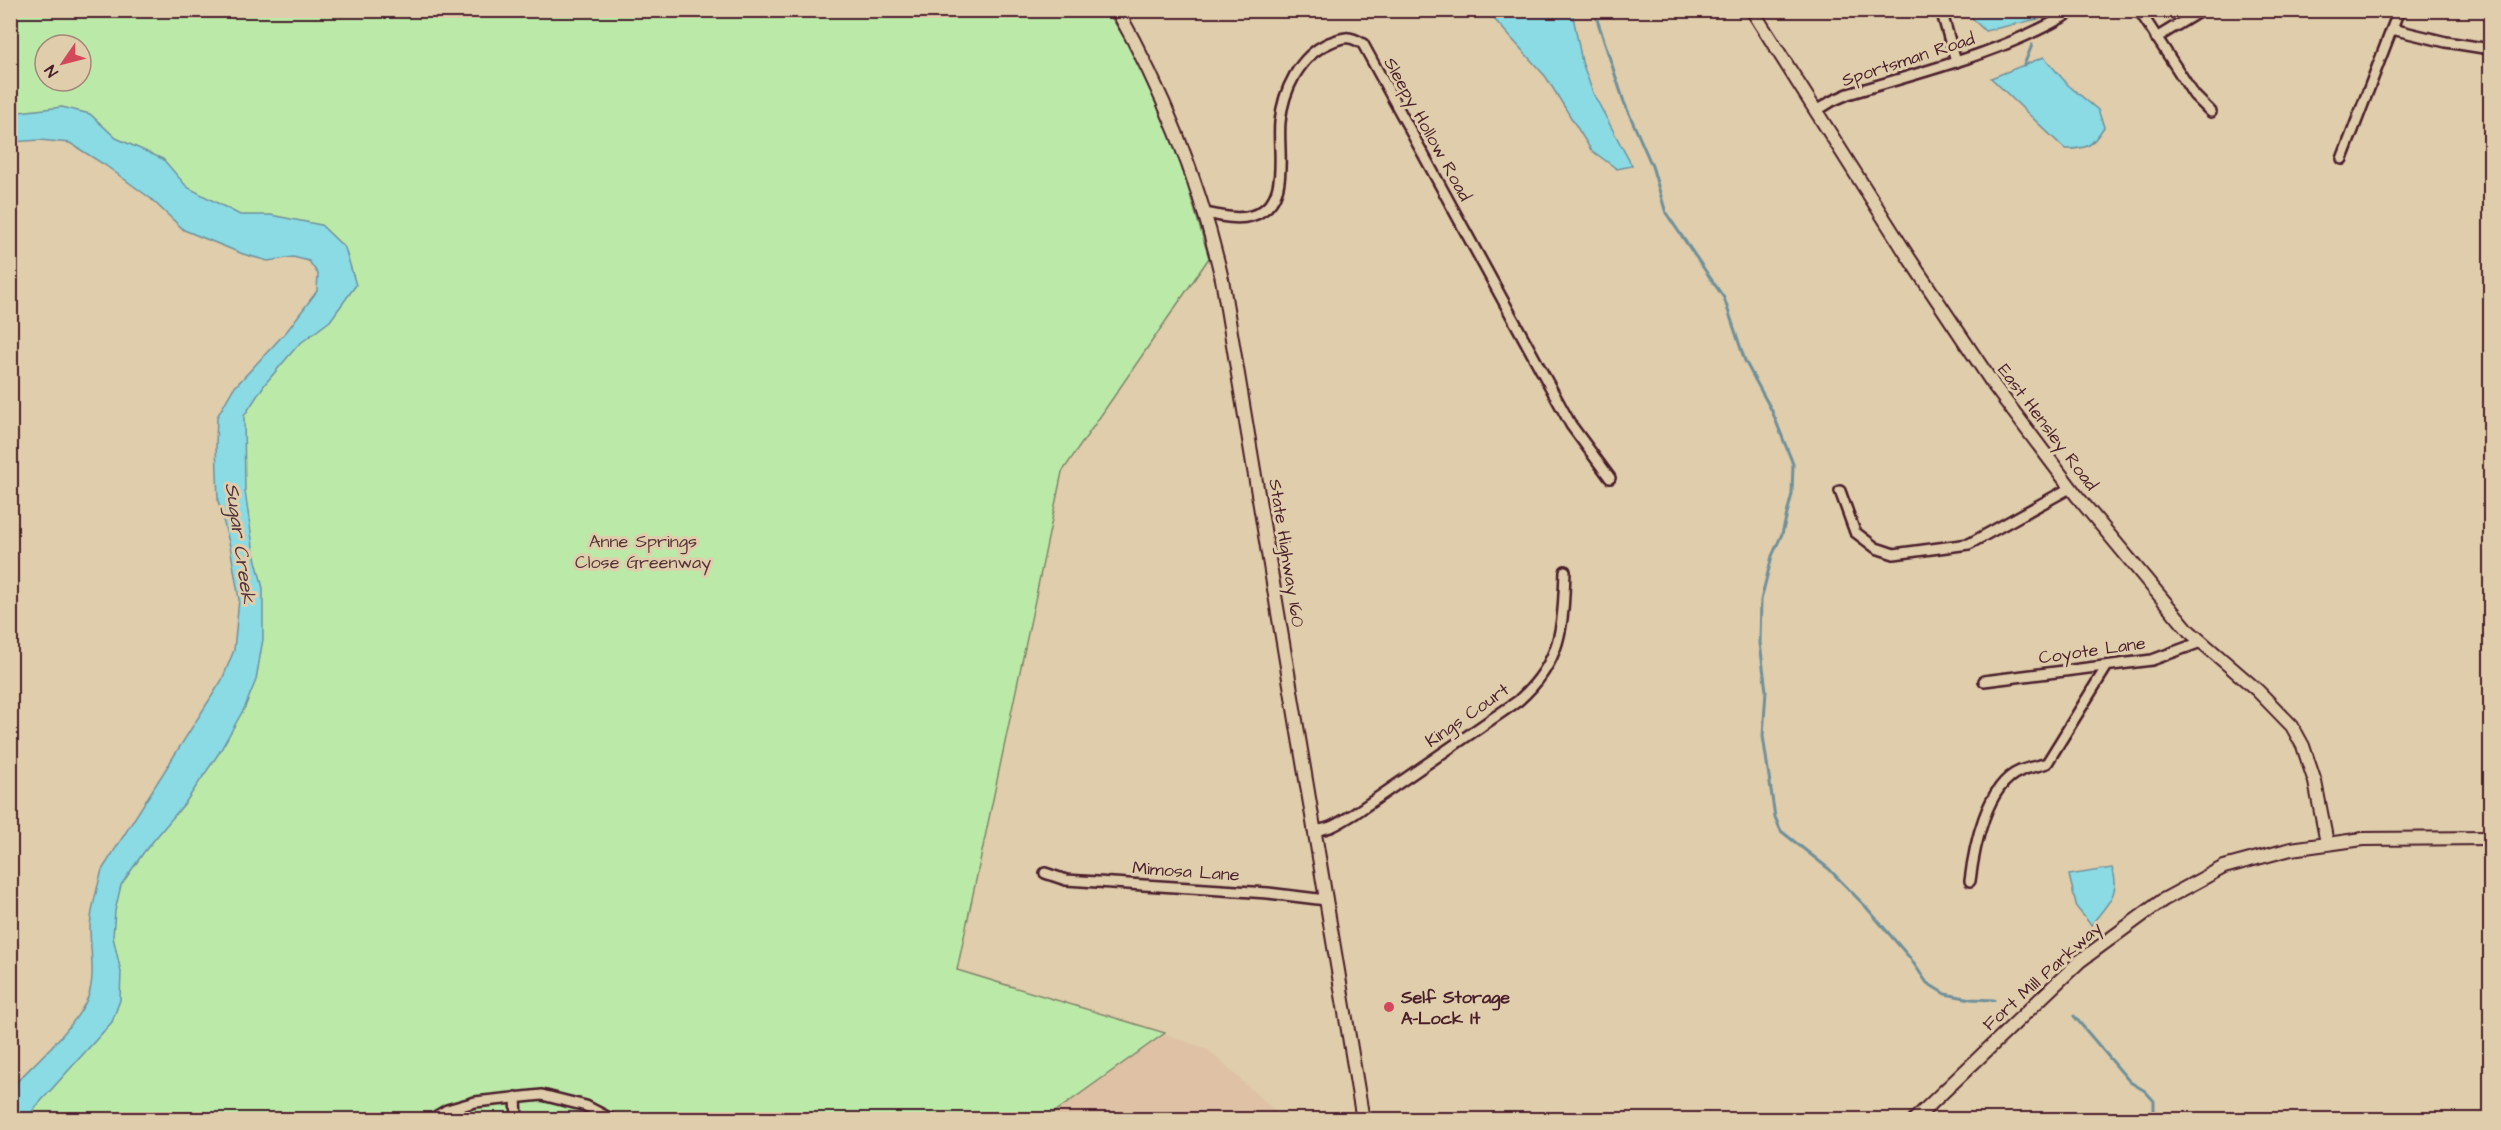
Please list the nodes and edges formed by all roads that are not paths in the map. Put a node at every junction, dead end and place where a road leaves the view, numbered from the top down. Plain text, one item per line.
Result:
1 (1117, 10) edge
2 (1752, 10) edge
3 (1941, 10) edge
4 (2075, 10) edge
5 (2139, 10) edge
6 (2202, 10) edge
7 (2399, 10) edge
8 (2392, 29) junction
9 (2156, 38) junction
10 (2490, 49) edge
11 (1956, 62) junction
12 (1816, 111) junction
13 (2211, 112) dead end
14 (2342, 159) dead end
15 (1205, 213) junction
16 (1610, 478) dead end
17 (2070, 488) junction
18 (1840, 491) dead end
19 (1565, 571) dead end
20 (2201, 642) junction
21 (2107, 666) junction
22 (1984, 681) dead end
23 (1313, 830) junction
24 (2490, 838) edge
25 (2327, 843) junction
26 (1046, 873) dead end
27 (1970, 881) dead end
28 (1326, 900) junction
29 (516, 1097) junction
30 (430, 1119) edge
31 (517, 1119) edge
32 (613, 1119) edge
33 (1363, 1119) edge
34 (1914, 1119) edge

1 - 15 main road, State Highway 160
2 - 12 main road, East Hensley Road
3 - 11 street
4 - 11 street, Sportsman Road
5 - 9 street
6 - 9 street
7 - 8 street
8 - 10 street
8 - 14 street
9 - 13 street
11 - 12 street, Sportsman Road
12 - 17 main road, East Hensley Road
15 - 16 street, Sleepy Hollow Road
15 - 23 main road, State Highway 160
17 - 18 street
17 - 20 main road, East Hensley Road
19 - 23 street, Kings Court
20 - 21 street, Coyote Lane
20 - 25 main road, East Hensley Road
21 - 22 street, Coyote Lane
21 - 27 street
23 - 28 main road, State Highway 160
24 - 25 main road, Fort Mill Parkway
25 - 34 main road, Fort Mill Parkway
26 - 28 street, Mimosa Lane
28 - 33 main road, State Highway 160
29 - 30 street
29 - 31 street
29 - 32 street

